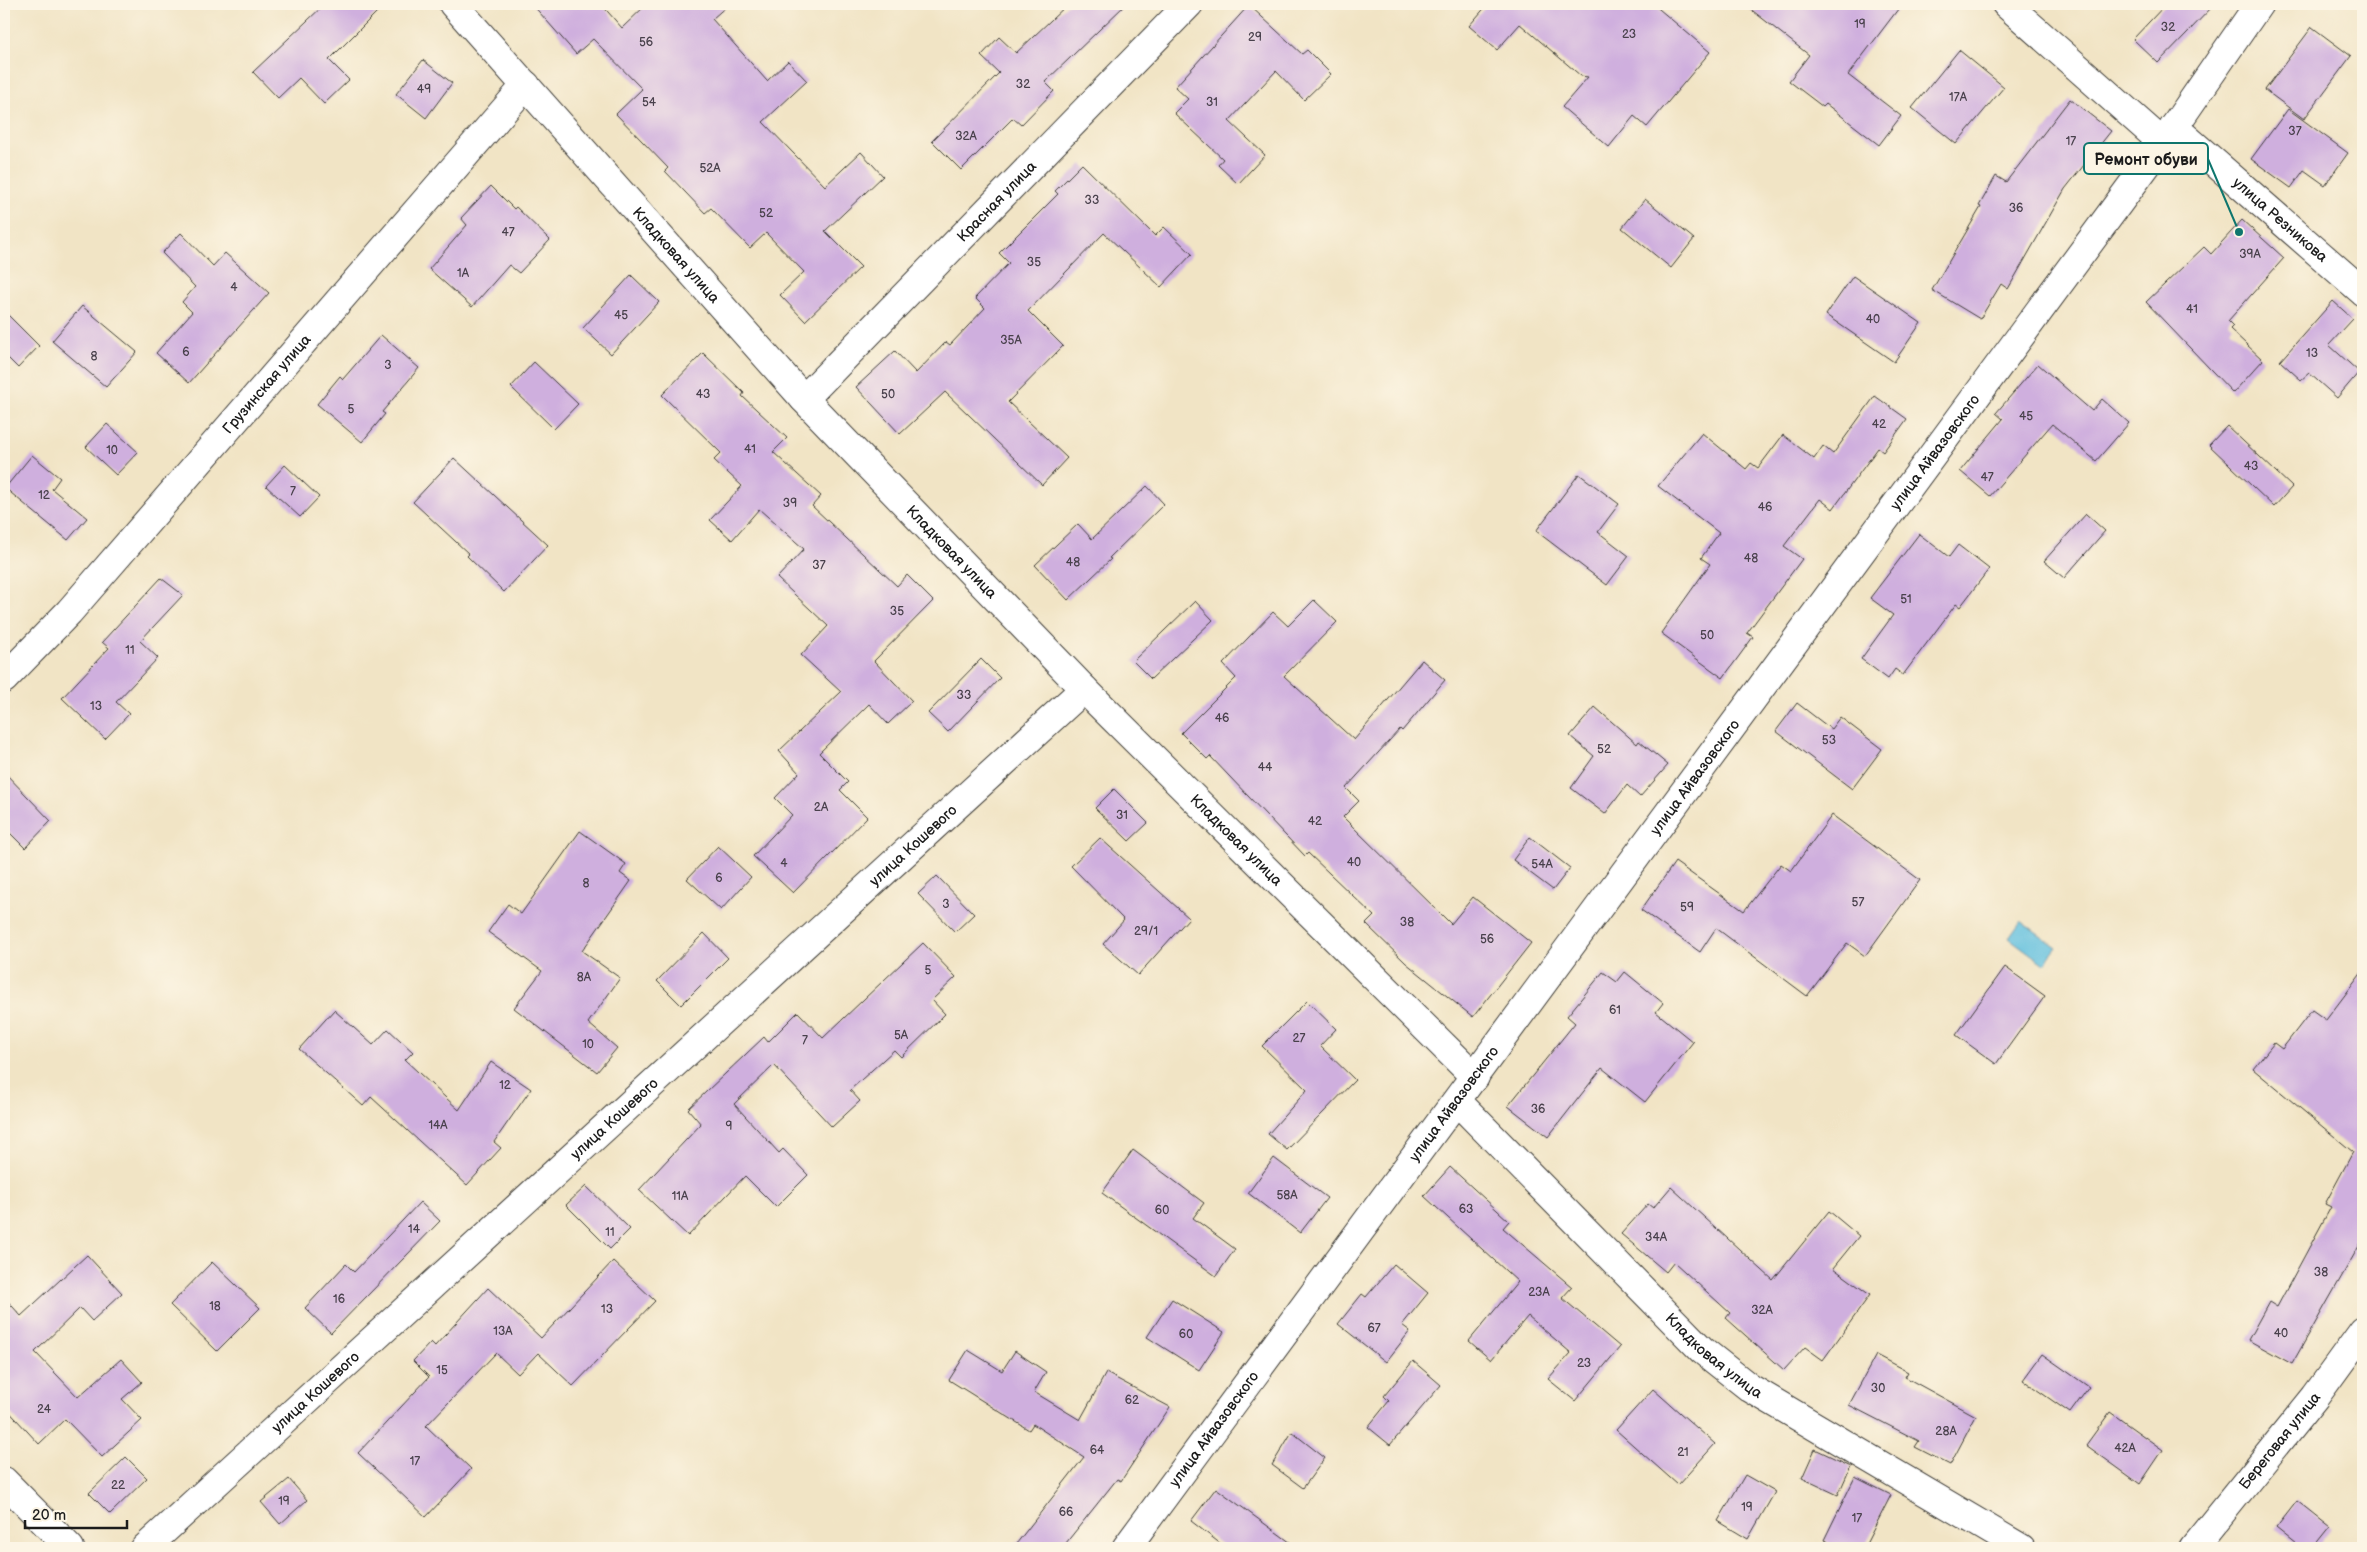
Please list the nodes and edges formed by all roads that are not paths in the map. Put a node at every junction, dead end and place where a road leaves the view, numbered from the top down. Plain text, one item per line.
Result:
1 (453, 4) edge
2 (1189, 4) edge
3 (2006, 4) edge
4 (2259, 4) edge
5 (526, 85) junction
6 (2168, 135) junction
7 (2363, 292) edge
8 (804, 399) junction
9 (4, 679) edge
10 (1084, 690) junction
11 (1475, 1077) junction
12 (1456, 1101) junction
13 (2363, 1332) edge
14 (4, 1480) edge
15 (70, 1548) edge
16 (144, 1548) edge
17 (1126, 1548) edge
18 (2021, 1548) edge
19 (2194, 1548) edge

1 - 5 street, Кладковая улица
2 - 8 street, Красная улица
3 - 6 street, улица Резникова
4 - 6 street, улица Айвазовского
5 - 8 street, Кладковая улица
5 - 9 street, Грузинская улица
6 - 7 street, улица Резникова
6 - 11 street, улица Айвазовского
8 - 10 street, Кладковая улица
10 - 11 street, Кладковая улица
10 - 16 street, улица Кошевого
11 - 12 street, улица Айвазовского
12 - 17 street, улица Айвазовского
12 - 18 street, Кладковая улица
13 - 19 street, Береговая улица
14 - 15 street

